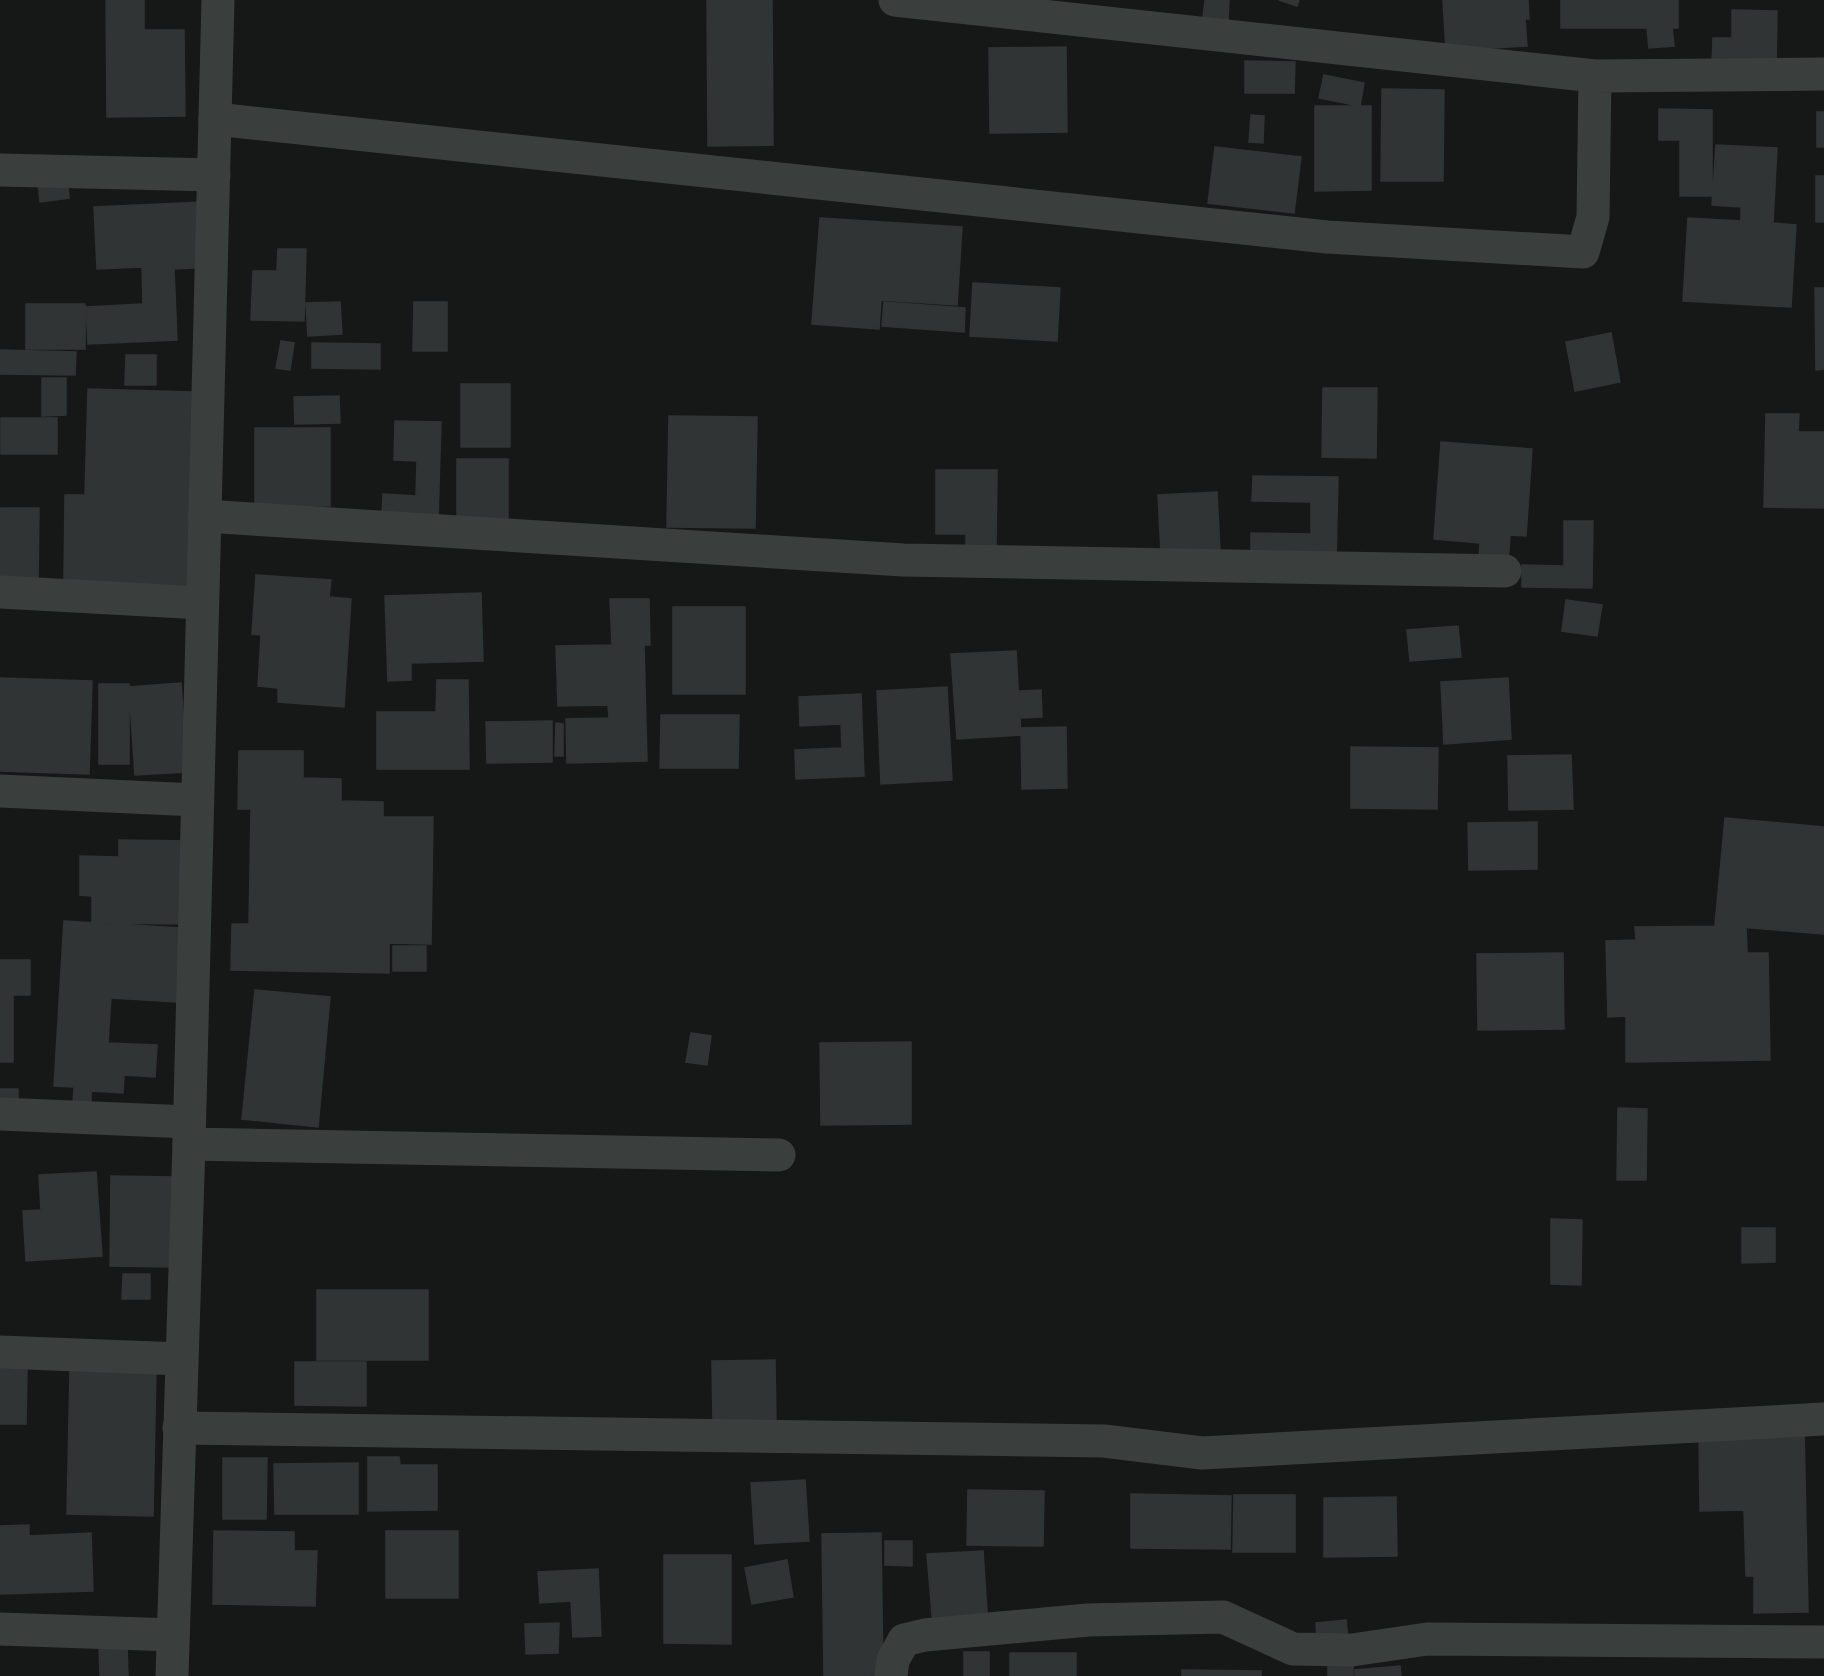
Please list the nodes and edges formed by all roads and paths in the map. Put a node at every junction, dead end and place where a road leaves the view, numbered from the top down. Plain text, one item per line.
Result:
1 (218, 0) edge
2 (895, 0) edge
3 (1824, 74) edge
4 (1595, 76) junction
5 (215, 119) junction
6 (0, 170) edge
7 (214, 175) junction
8 (204, 516) junction
9 (1505, 571) dead end
10 (0, 592) edge
11 (202, 603) junction
12 (0, 791) edge
13 (196, 800) junction
14 (0, 1114) edge
15 (189, 1133) junction
16 (779, 1155) dead end
17 (0, 1352) edge
18 (181, 1359) junction
19 (1824, 1419) edge
20 (179, 1428) junction
21 (0, 1629) edge
22 (173, 1635) junction
23 (1824, 1642) edge
24 (172, 1676) edge
25 (891, 1676) edge

1 - 5 street
2 - 4 street
3 - 4 street
4 - 5 street
5 - 7 street
6 - 7 street
7 - 8 street
8 - 9 street
8 - 11 street
10 - 11 street
11 - 13 street
12 - 13 street
13 - 15 street
14 - 15 street
15 - 16 street
15 - 18 street
17 - 18 street
18 - 20 street
19 - 20 street
20 - 22 street
21 - 22 street
22 - 24 street
23 - 25 street

